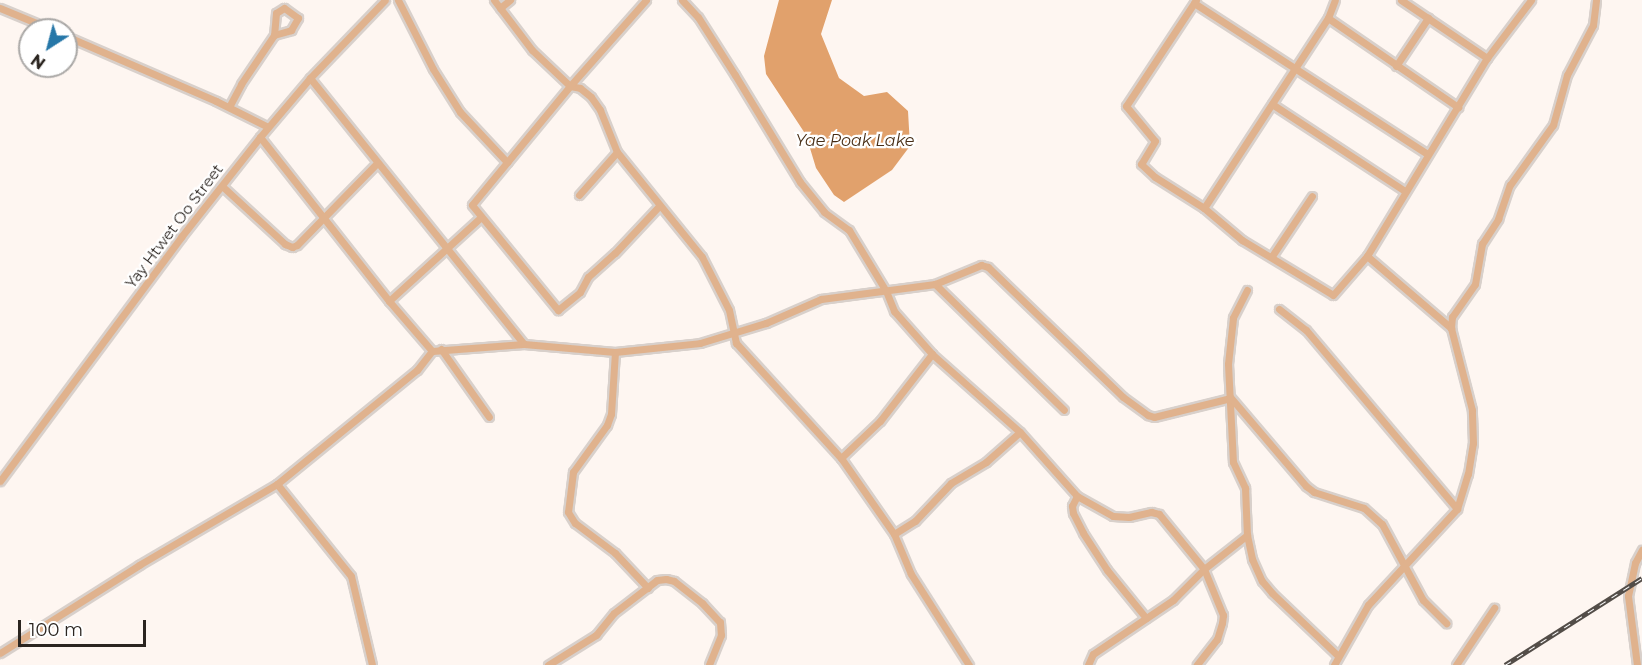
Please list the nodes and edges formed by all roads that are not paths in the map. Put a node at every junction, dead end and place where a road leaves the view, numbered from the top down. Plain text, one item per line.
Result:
1 (385, 0) edge
2 (398, 0) edge
3 (494, 0) edge
4 (510, 0) edge
5 (646, 0) edge
6 (682, 0) edge
7 (1335, 0) edge
8 (1401, 0) edge
9 (1531, 0) edge
10 (1596, 0) edge
11 (1195, 1) edge
12 (0, 8) edge
13 (500, 8) junction
14 (24, 18) edge
15 (1328, 18) junction
16 (1428, 18) junction
17 (274, 35) dead end
18 (78, 41) edge
19 (1487, 57) junction
20 (1396, 66) junction
21 (1295, 67) junction
22 (310, 78) junction
23 (570, 86) junction
24 (1272, 104) junction
25 (229, 107) junction
26 (1458, 107) junction
27 (268, 127) junction
28 (260, 137) junction
29 (616, 152) junction
30 (1427, 154) junction
31 (507, 162) junction
32 (377, 163) junction
33 (222, 186) junction
34 (1405, 191) junction
35 (579, 195) dead end
36 (1312, 196) dead end
37 (658, 206) junction
38 (1204, 208) junction
39 (323, 217) junction
40 (480, 218) junction
41 (448, 248) junction
42 (1272, 256) junction
43 (1367, 256) junction
44 (935, 284) junction
45 (1247, 290) dead end
46 (886, 291) junction
47 (389, 301) junction
48 (1278, 309) dead end
49 (1451, 328) junction
50 (735, 332) junction
51 (524, 344) junction
52 (441, 349) junction
53 (432, 351) junction
54 (615, 352) junction
55 (932, 354) junction
56 (1231, 398) junction
57 (1064, 410) dead end
58 (489, 417) dead end
59 (1020, 432) junction
60 (841, 458) junction
61 (0, 481) edge
62 (277, 484) junction
63 (1077, 496) junction
64 (1457, 509) junction
65 (894, 534) junction
66 (1247, 535) junction
67 (1642, 550) edge
68 (1404, 565) junction
69 (1204, 569) junction
70 (648, 588) junction
71 (1494, 608) dead end
72 (1146, 618) junction
73 (1446, 623) dead end
74 (0, 653) edge
75 (1337, 655) junction
76 (372, 665) edge
77 (548, 665) edge
78 (709, 665) edge
79 (969, 665) edge
80 (1088, 665) edge
81 (1197, 665) edge
82 (1334, 665) edge
83 (1456, 665) edge
84 (1637, 665) edge

1 - 22 street, Yay Htwet Oo Street
2 - 31 street
3 - 13 street
4 - 13 street
5 - 23 street
6 - 46 street
7 - 15 street
8 - 16 street
9 - 19 street
10 - 49 street
11 - 21 street
11 - 38 street
12 - 14 street
13 - 23 street
15 - 20 street
15 - 21 street
16 - 19 street
16 - 20 street
17 - 25 street
18 - 25 street
19 - 26 street
20 - 26 street
21 - 24 street
21 - 30 street
22 - 27 street, Yay Htwet Oo Street
22 - 32 street
23 - 29 street
23 - 31 street
24 - 34 street
24 - 38 street
25 - 27 street
26 - 30 street
27 - 28 street, Yay Htwet Oo Street
28 - 33 street, Yay Htwet Oo Street
28 - 39 street
29 - 35 street
29 - 37 street
30 - 34 street
31 - 40 street
32 - 39 street
32 - 41 street
33 - 39 street
33 - 61 street, Yay Htwet Oo Street
34 - 43 street
36 - 42 street
37 - 40 street
37 - 50 street
38 - 42 street
39 - 47 street
40 - 41 street
41 - 47 street
41 - 51 street
42 - 43 street
43 - 49 street
44 - 46 street
44 - 56 street
44 - 57 street
45 - 56 street
46 - 50 street
46 - 55 street
47 - 53 street
48 - 64 street
49 - 64 street
50 - 54 street
50 - 60 street
51 - 52 street
51 - 54 street
52 - 53 street
52 - 58 street
53 - 62 street
54 - 70 street
55 - 59 street
55 - 60 street
56 - 66 street
56 - 68 street
59 - 63 street
59 - 65 street
60 - 65 street
62 - 74 street
62 - 76 street
63 - 69 street
63 - 72 street
64 - 68 street
65 - 79 street
66 - 69 street
66 - 75 street
67 - 84 street
68 - 73 street
68 - 75 street
69 - 72 street
69 - 81 street
70 - 77 street
70 - 78 street
71 - 83 street
72 - 80 street
75 - 82 street

